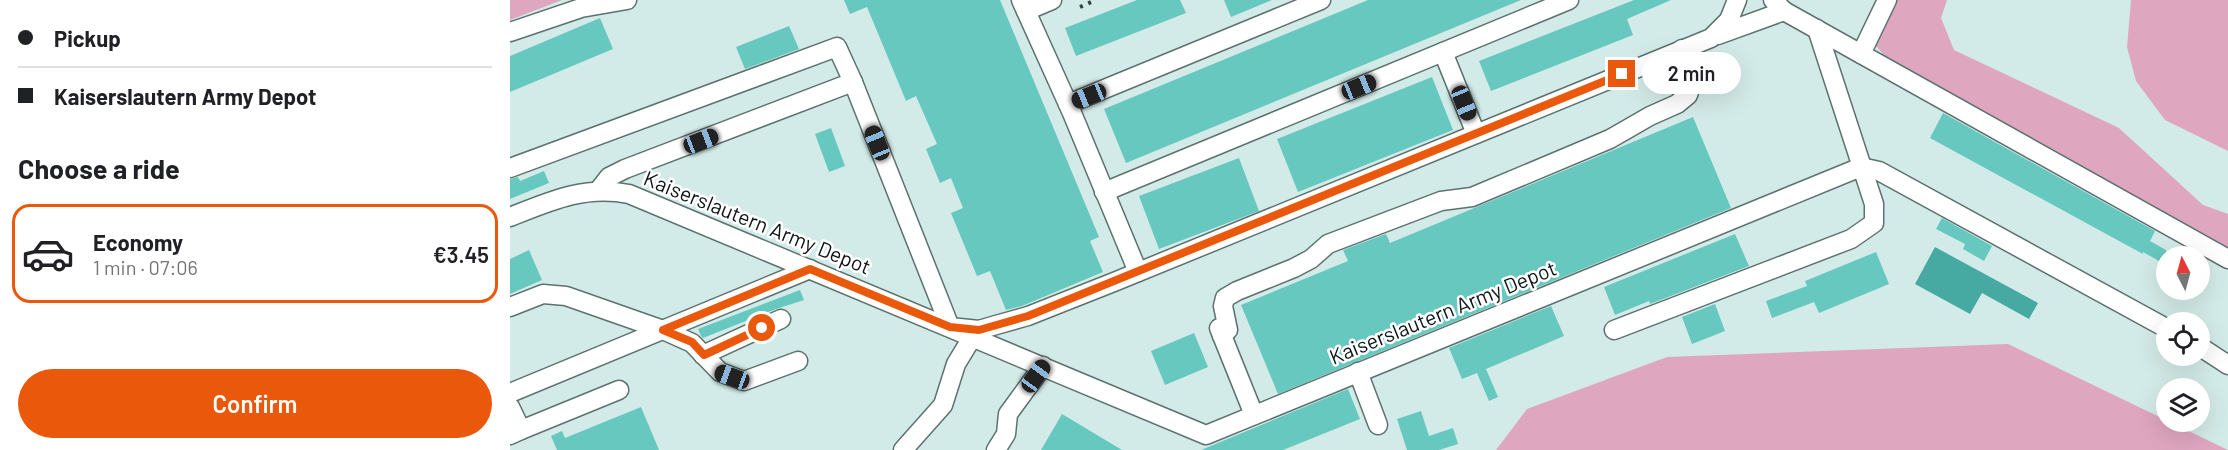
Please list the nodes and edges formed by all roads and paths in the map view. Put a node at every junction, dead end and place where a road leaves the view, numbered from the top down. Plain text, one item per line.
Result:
1 (627, 0) edge
2 (1052, 0) edge
3 (1321, 0) edge
4 (1569, 0) edge
5 (1737, 0) edge
6 (1887, 0) edge
7 (1024, 5) edge
8 (1779, 5) edge
9 (1817, 29) junction
10 (510, 32) edge
11 (1711, 38) junction
12 (1682, 49) junction
13 (1443, 52) junction
14 (1860, 54) junction
15 (853, 82) junction
16 (1068, 104) junction
17 (1476, 134) junction
18 (1861, 167) junction
19 (510, 168) edge
20 (597, 191) junction
21 (1104, 192) junction
22 (510, 217) edge
23 (2228, 258) edge
24 (810, 269) junction
25 (1138, 272) junction
26 (510, 307) edge
27 (781, 319) dead end
28 (2156, 323) edge
29 (950, 327) junction
30 (663, 330) junction
31 (1614, 330) dead end
32 (973, 336) junction
33 (2210, 353) edge
34 (704, 355) junction
35 (798, 361) dead end
36 (2228, 365) edge
37 (1043, 366) junction
38 (1358, 372) junction
39 (619, 390) dead end
40 (510, 393) edge
41 (510, 407) edge
42 (1254, 415) junction
43 (1378, 425) dead end
44 (515, 432) edge
45 (1001, 442) edge
46 (1208, 442) edge
47 (903, 450) edge

1 - 10 lane
2 - 7 lane
3 - 16 lane
4 - 13 lane
5 - 11 lane, Kaiserslautern Army Depot
6 - 14 lane
7 - 16 lane
8 - 9 lane
8 - 11 lane
9 - 14 lane
9 - 18 lane
11 - 12 lane, Kaiserslautern Army Depot
12 - 17 lane, Kaiserslautern Army Depot
12 - 42 lane
13 - 17 lane
13 - 21 lane
14 - 23 lane
15 - 19 lane
15 - 20 lane
15 - 29 lane
16 - 21 lane
17 - 25 lane, Kaiserslautern Army Depot
18 - 28 lane
18 - 31 lane
18 - 38 lane, Kaiserslautern Army Depot
20 - 22 lane, Kaiserslautern Army Depot
20 - 24 lane, Kaiserslautern Army Depot
21 - 25 lane
24 - 29 lane, Kaiserslautern Army Depot
24 - 30 lane
25 - 29 lane, Kaiserslautern Army Depot
26 - 30 lane
27 - 34 lane
29 - 32 lane, Kaiserslautern Army Depot
30 - 34 lane
30 - 40 lane
32 - 37 lane, Kaiserslautern Army Depot
32 - 47 lane
33 - 36 lane
34 - 35 lane
37 - 45 lane
37 - 46 lane, Kaiserslautern Army Depot
38 - 42 lane, Kaiserslautern Army Depot
38 - 43 lane
39 - 44 lane
41 - 44 lane
42 - 46 lane, Kaiserslautern Army Depot

